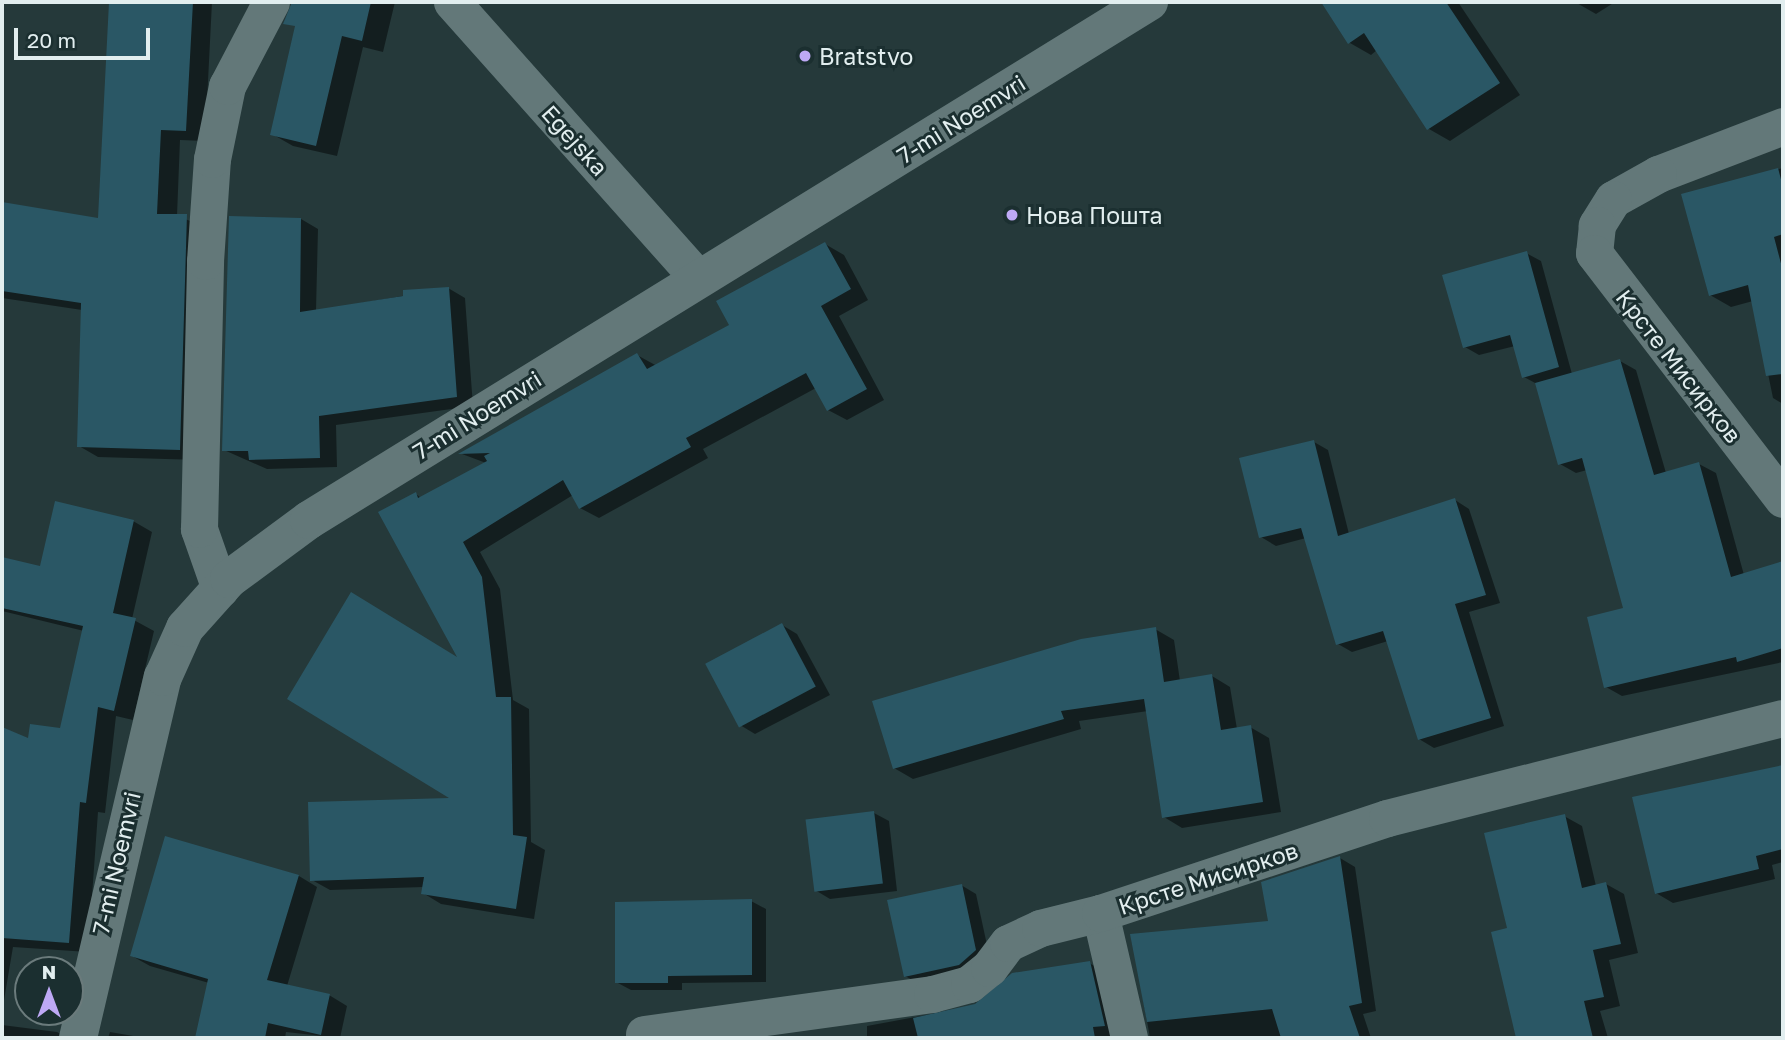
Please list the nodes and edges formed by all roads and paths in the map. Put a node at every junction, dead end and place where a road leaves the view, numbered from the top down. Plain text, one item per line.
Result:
1 (271, 2) edge
2 (452, 2) edge
3 (1149, 2) edge
4 (1783, 126) edge
5 (698, 278) junction
6 (1783, 499) edge
7 (220, 589) junction
8 (1783, 718) edge
9 (1101, 913) junction
10 (644, 1034) dead end
11 (78, 1038) edge
12 (1129, 1038) edge

1 - 7 street
2 - 5 street, Egejska
3 - 5 street, 7-mi Noemvri
4 - 6 street, Крсте Мисирков
5 - 7 street, 7-mi Noemvri
7 - 11 street, 7-mi Noemvri
8 - 9 street, Крсте Мисирков
9 - 10 street, Крсте Мисирков
9 - 12 street

